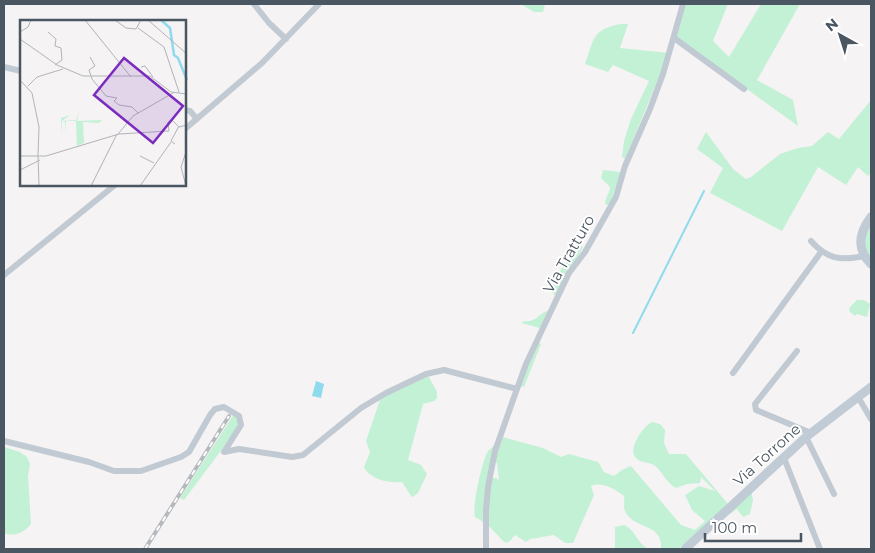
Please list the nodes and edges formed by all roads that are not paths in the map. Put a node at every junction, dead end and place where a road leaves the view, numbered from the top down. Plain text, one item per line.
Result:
1 (254, 4) edge
2 (319, 4) edge
3 (683, 4) edge
4 (674, 38) junction
5 (286, 39) junction
6 (4, 67) edge
7 (20, 71) edge
8 (744, 89) dead end
9 (186, 110) edge
10 (197, 119) junction
11 (186, 128) edge
12 (114, 186) edge
13 (871, 217) edge
14 (811, 241) dead end
15 (821, 252) junction
16 (864, 256) junction
17 (871, 264) edge
18 (4, 274) edge
19 (797, 351) dead end
20 (733, 373) dead end
21 (871, 387) edge
22 (517, 389) junction
23 (858, 397) junction
24 (871, 419) edge
25 (809, 435) junction
26 (4, 441) edge
27 (784, 458) junction
28 (834, 494) dead end
29 (486, 549) edge
30 (685, 549) edge
31 (820, 549) edge

1 - 5 street
2 - 5 street
3 - 4 street, Via Tratturo
4 - 8 street
4 - 22 street, Via Tratturo
5 - 10 street
6 - 7 street
9 - 10 street
10 - 11 street
12 - 18 street
13 - 16 main road
14 - 15 street
15 - 16 street
15 - 20 street
16 - 17 main road
19 - 25 street
21 - 23 main road, Via Torrone
22 - 26 street
22 - 29 street, Via Tratturo
23 - 24 street
23 - 25 main road, Via Torrone
25 - 27 main road, Via Torrone
25 - 28 street
27 - 30 main road, Via Torrone
27 - 31 street

